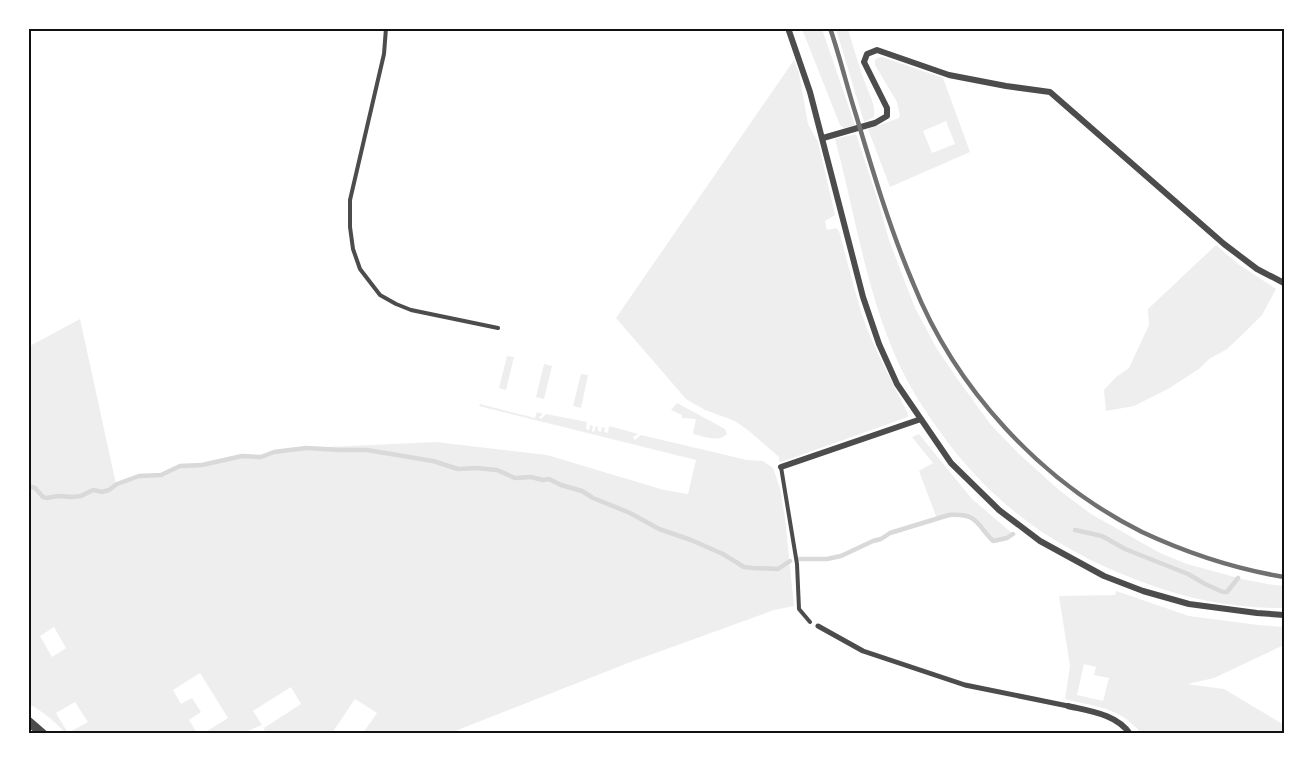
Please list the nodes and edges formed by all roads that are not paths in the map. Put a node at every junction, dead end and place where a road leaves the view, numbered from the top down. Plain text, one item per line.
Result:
1 (386, 28) edge
2 (788, 28) edge
3 (823, 138) junction
4 (1284, 283) edge
5 (498, 328) dead end
6 (921, 419) junction
7 (781, 467) joint
8 (1284, 615) edge
9 (810, 622) dead end
10 (818, 626) dead end
11 (1068, 706) joint
12 (28, 721) edge
13 (1129, 733) edge
14 (43, 734) edge

1 - 5 lane
2 - 3 street
3 - 4 street
3 - 6 street
6 - 7 street
6 - 8 street
7 - 9 lane
10 - 11 street
11 - 13 street
12 - 14 street

